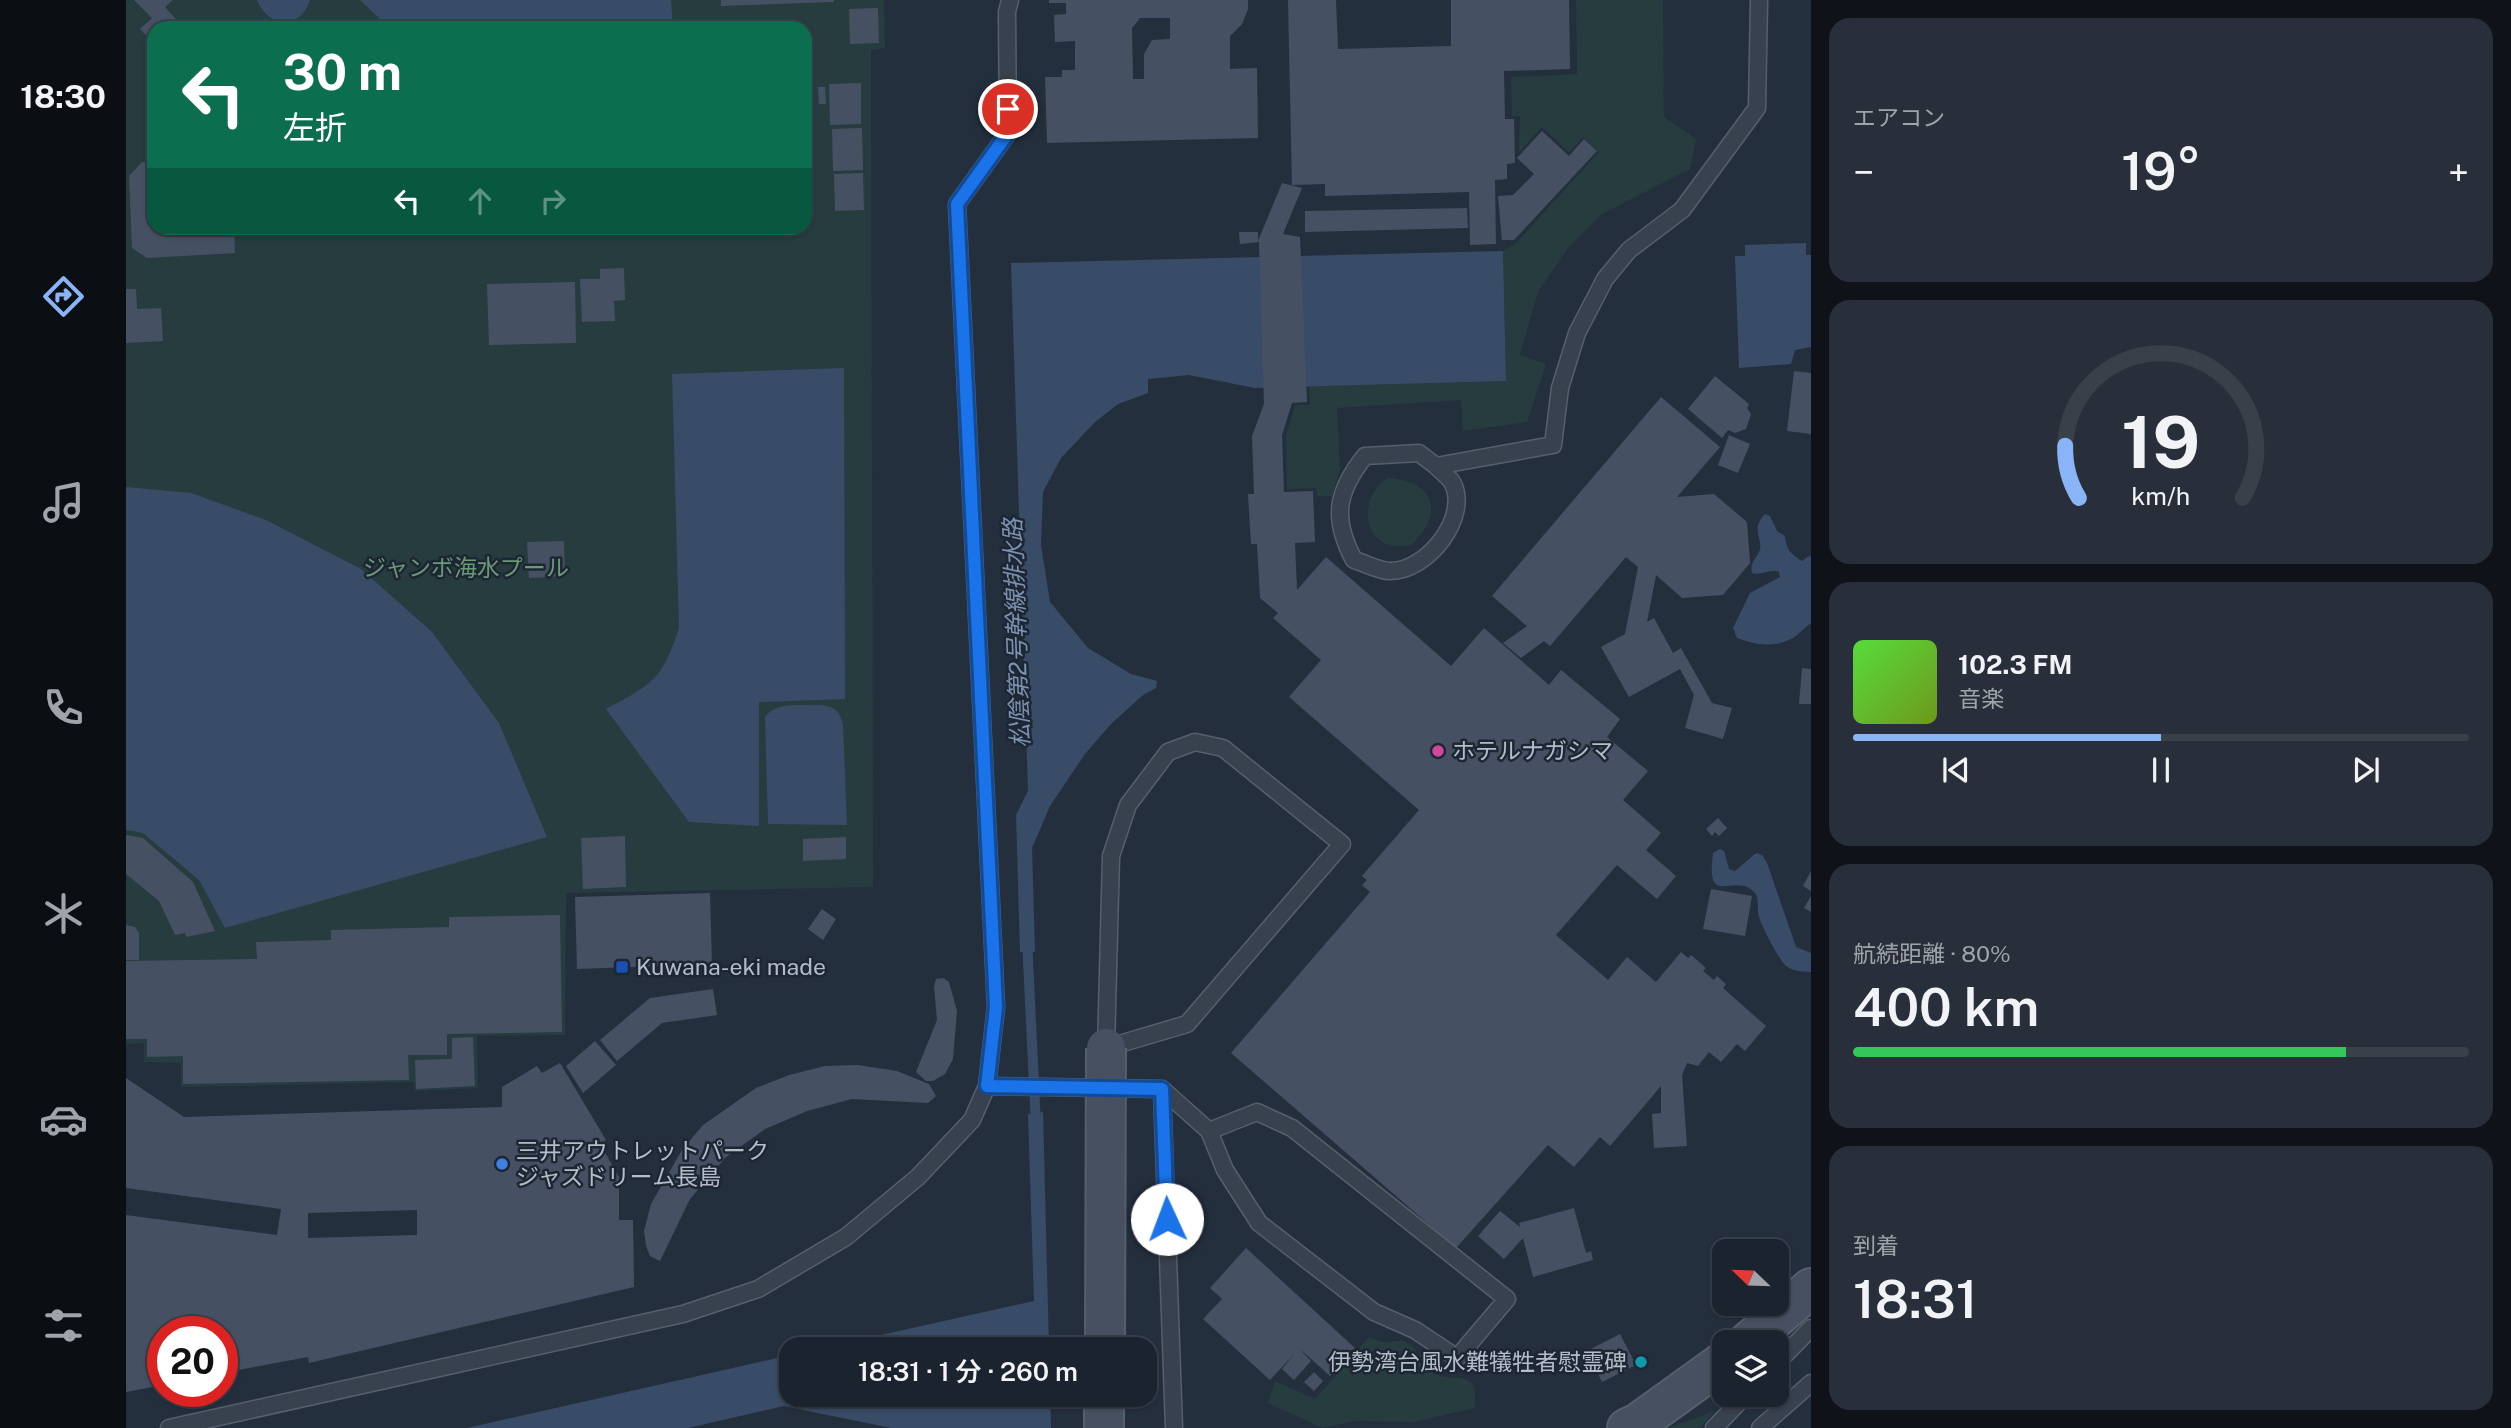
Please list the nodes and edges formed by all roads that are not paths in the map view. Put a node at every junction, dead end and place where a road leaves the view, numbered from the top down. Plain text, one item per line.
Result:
1 (1010, 0) edge
2 (1759, 0) edge
3 (1436, 466) junction
4 (1107, 1048) junction
5 (987, 1086) junction
6 (1162, 1089) junction
7 (1209, 1131) junction
8 (1811, 1288) edge
9 (1811, 1328) edge
10 (1762, 1330) edge
11 (1105, 1337) edge
12 (1789, 1351) edge
13 (1712, 1370) edge
14 (1811, 1383) edge
15 (1104, 1407) edge
16 (1734, 1407) edge
17 (169, 1428) edge
18 (1104, 1428) edge
19 (1174, 1428) edge
20 (1627, 1428) edge
21 (1714, 1428) edge
22 (1760, 1428) edge

1 - 5 lane
2 - 3 lane
3 - 3 lane
4 - 4 lane
4 - 11 street, bridge
5 - 6 lane
5 - 17 lane
6 - 7 lane
6 - 19 lane
7 - 7 lane
8 - 10 street
9 - 12 lane
13 - 20 street
14 - 22 lane
15 - 18 street
16 - 21 lane

